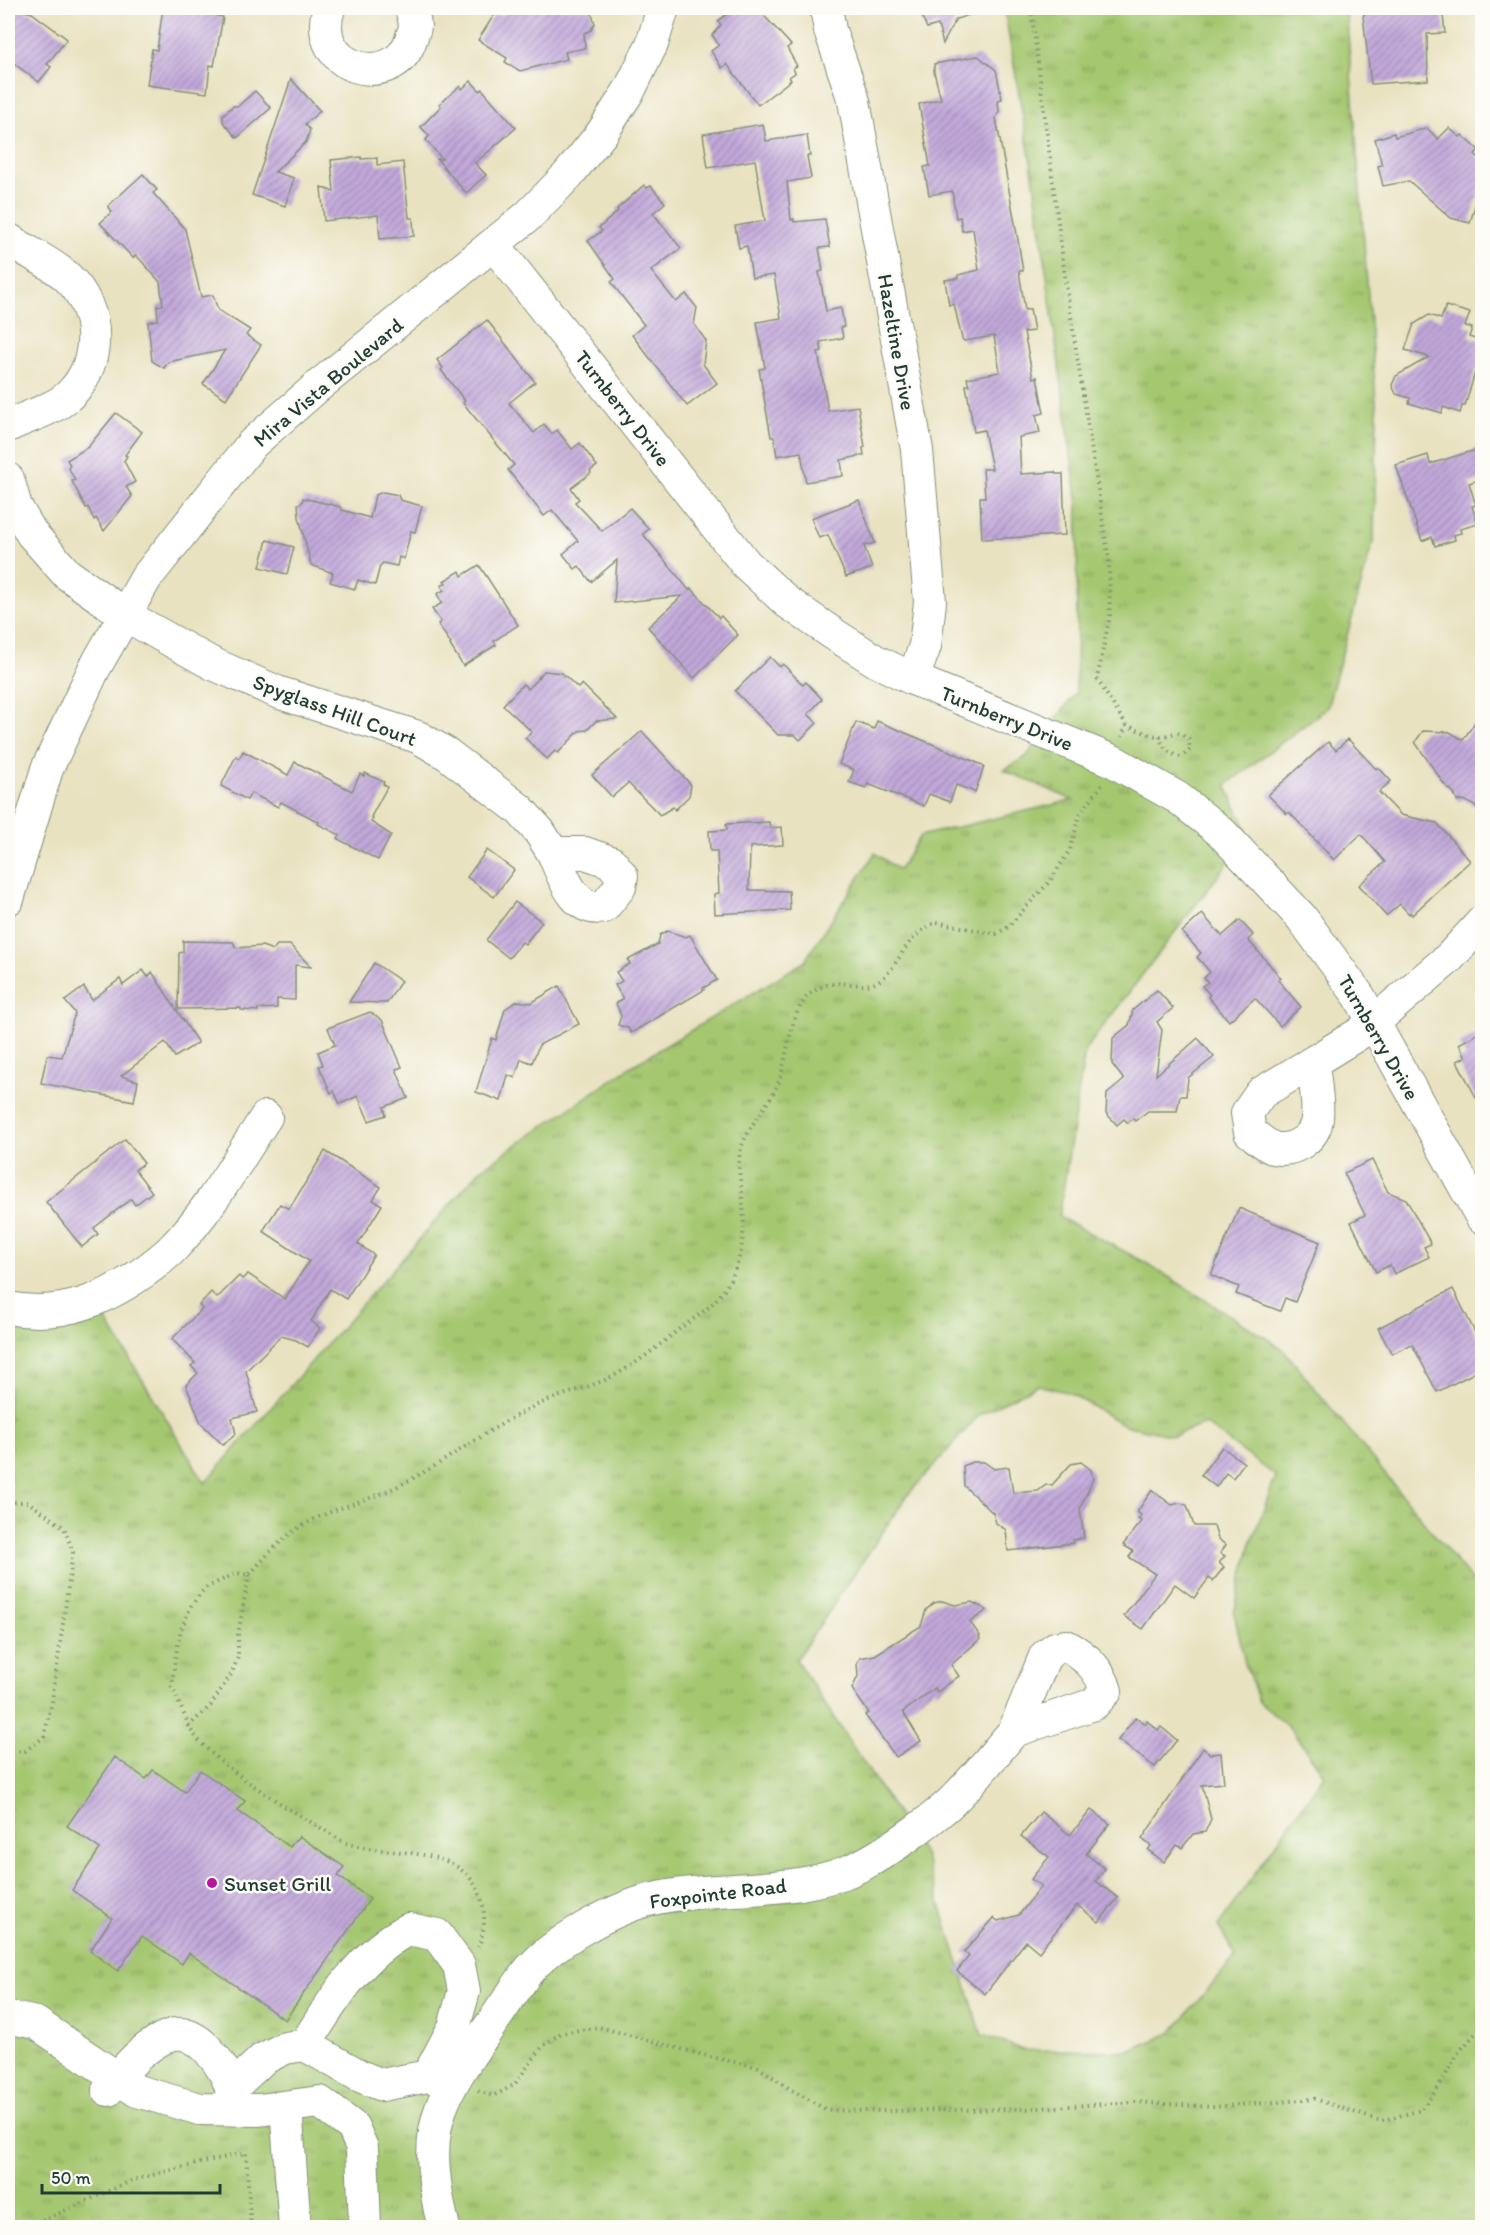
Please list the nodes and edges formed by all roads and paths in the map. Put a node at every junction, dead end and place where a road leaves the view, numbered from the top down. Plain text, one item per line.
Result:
1 (329, 8) edge
2 (411, 8) edge
3 (663, 8) edge
4 (826, 8) edge
5 (1032, 8) edge
6 (8, 239) edge
7 (494, 245) junction
8 (8, 426) edge
9 (8, 479) edge
10 (125, 615) junction
11 (913, 679) junction
12 (1126, 725) junction
13 (1159, 736) junction
14 (1113, 762) junction
15 (553, 853) dead end
16 (8, 899) edge
17 (1482, 922) edge
18 (1374, 1022) junction
19 (1313, 1062) dead end
20 (266, 1117) dead end
21 (1482, 1218) edge
22 (8, 1308) edge
23 (8, 1502) edge
24 (249, 1575) junction
25 (189, 1726) junction
26 (1014, 1731) dead end
27 (8, 1752) edge
28 (477, 1951) dead end
29 (8, 2017) edge
30 (1482, 2026) edge
31 (305, 2045) junction
32 (441, 2079) junction
33 (113, 2084) junction
34 (232, 2099) junction
35 (286, 2107) junction
36 (26, 2228) edge
37 (251, 2228) edge
38 (295, 2228) edge
39 (365, 2228) edge
40 (444, 2228) edge

1 - 2 street
3 - 7 street, Mira Vista Boulevard
4 - 11 street, Hazeltine Drive
5 - 12 path
6 - 8 street
7 - 10 street, Mira Vista Boulevard
7 - 11 street, Turnberry Drive
9 - 10 street, Spyglass Hill Court
10 - 15 street, Spyglass Hill Court
10 - 16 street, Mira Vista Boulevard
11 - 14 street, Turnberry Drive
12 - 13 path
12 - 14 path
13 - 13 path
14 - 18 street, Turnberry Drive
14 - 24 path
17 - 18 street
18 - 19 street
18 - 21 street, Turnberry Drive
20 - 22 street
23 - 27 path
24 - 25 path
24 - 25 path
25 - 28 path
26 - 32 street, Foxpointe Road
29 - 33 street
30 - 32 path
31 - 32 street
31 - 32 street
31 - 34 street
32 - 40 street, Foxpointe Road
33 - 34 street
33 - 34 street
34 - 35 street
35 - 38 street
35 - 39 street
36 - 37 path

